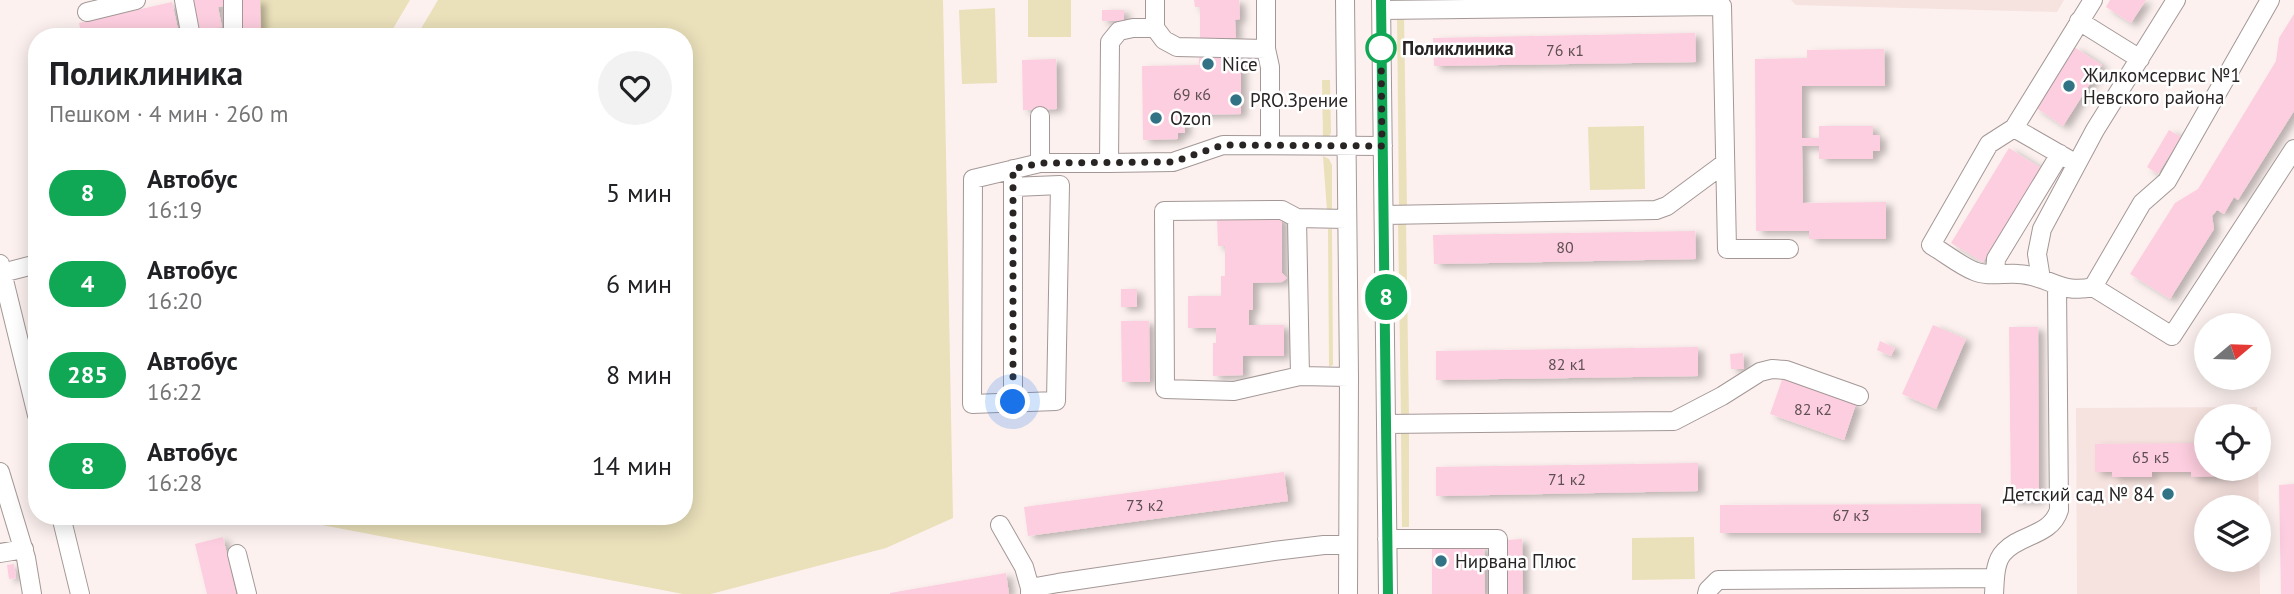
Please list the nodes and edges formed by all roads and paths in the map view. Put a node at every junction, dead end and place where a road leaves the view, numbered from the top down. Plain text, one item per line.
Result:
1 (136, 0) edge
2 (184, 0) edge
3 (233, 0) edge
4 (1155, 0) edge
5 (1266, 0) edge
6 (1345, 0) edge
7 (2093, 0) edge
8 (2176, 0) edge
9 (2270, 0) edge
10 (1381, 5) edge
11 (87, 12) dead end
12 (2080, 21) junction
13 (189, 28) edge
14 (233, 28) edge
15 (1155, 28) junction
16 (1266, 48) junction
17 (2140, 59) junction
18 (1040, 116) dead end
19 (2014, 128) junction
20 (1270, 145) junction
21 (1347, 145) junction
22 (1382, 146) junction
23 (2294, 149) edge
24 (2060, 154) junction
25 (1040, 163) junction
26 (1109, 163) junction
27 (1725, 163) junction
28 (2078, 165) junction
29 (1013, 178) junction
30 (1384, 215) junction
31 (1297, 218) junction
32 (1347, 219) junction
33 (1789, 248) dead end
34 (28, 265) edge
35 (1, 269) edge
36 (1995, 274) junction
37 (2049, 282) junction
38 (2093, 287) junction
39 (8, 330) edge
40 (1300, 376) junction
41 (1349, 377) junction
42 (28, 378) edge
43 (1859, 396) dead end
44 (1013, 402) junction
45 (1386, 424) junction
46 (0, 472) edge
47 (62, 525) edge
48 (1000, 525) dead end
49 (1387, 539) junction
50 (1348, 545) junction
51 (24, 549) junction
52 (0, 552) edge
53 (237, 554) dead end
54 (1994, 586) edge
55 (1030, 591) edge
56 (73, 593) edge
57 (32, 594) edge
58 (247, 594) edge
59 (1348, 594) edge
60 (1388, 594) edge
61 (1497, 594) edge
62 (1707, 594) edge

1 - 11 street
2 - 13 street
3 - 14 street
4 - 15 street
5 - 16 street
6 - 21 street
7 - 12 street
8 - 17 street
9 - 38 street
10 - 22 street
10 - 27 street
12 - 17 street
12 - 19 street
15 - 16 street
15 - 26 street
16 - 20 street
17 - 28 street
18 - 25 street
19 - 24 street
19 - 36 street
20 - 21 street
20 - 26 street
21 - 22 street
21 - 32 street
22 - 30 street
23 - 38 street
24 - 28 street
24 - 36 street
25 - 26 street
25 - 29 street
27 - 30 street
27 - 33 street
28 - 37 street
29 - 44 street
29 - 44 street
29 - 44 street
30 - 45 street
31 - 32 street
31 - 40 street
31 - 40 street
32 - 41 street
34 - 35 street
35 - 39 street
36 - 37 street
37 - 38 street
37 - 54 street
39 - 42 street
40 - 41 street
41 - 50 street
43 - 45 street
45 - 49 street
46 - 51 street
47 - 56 street
48 - 55 street
49 - 60 street
49 - 61 street
50 - 55 street
50 - 59 street
51 - 52 street
51 - 57 street
53 - 58 street
54 - 62 street

